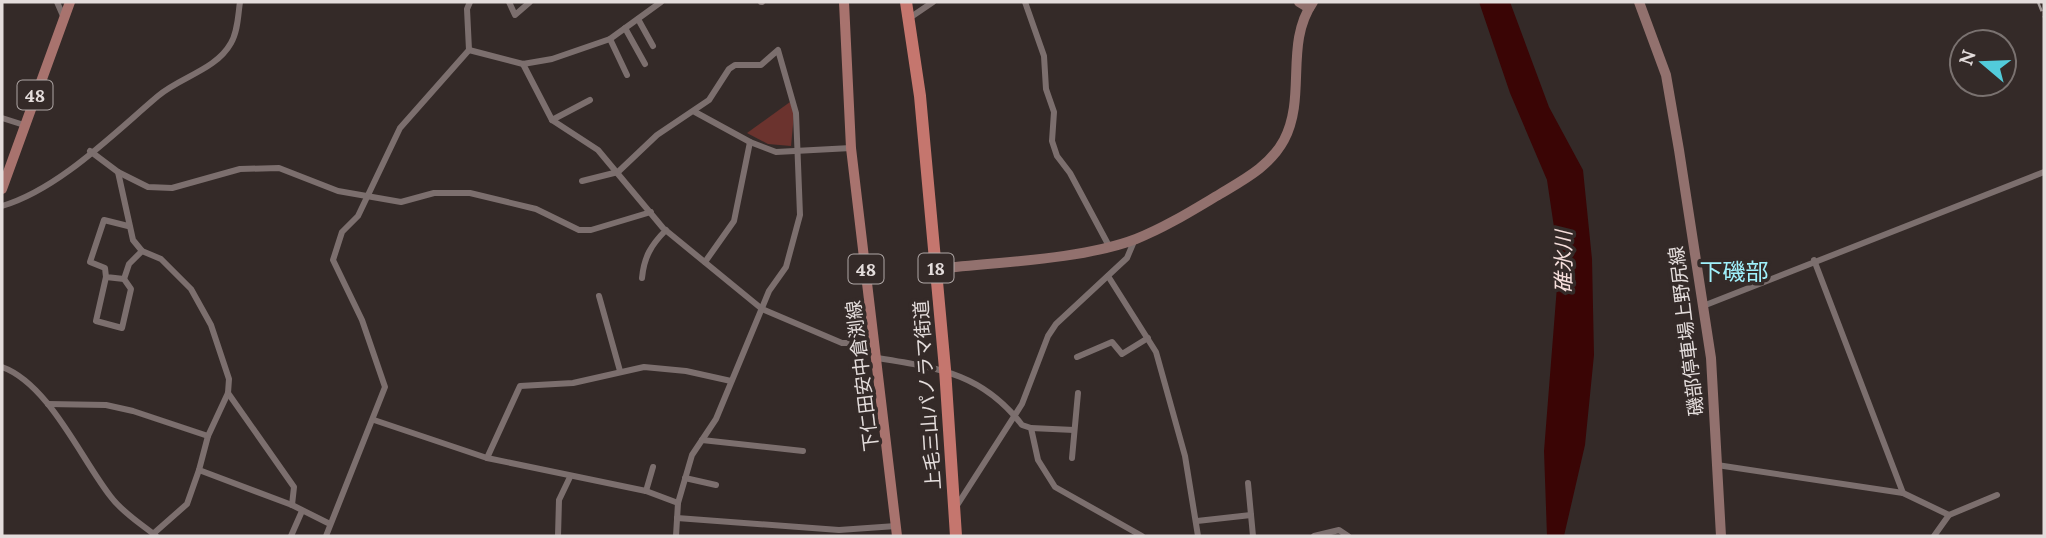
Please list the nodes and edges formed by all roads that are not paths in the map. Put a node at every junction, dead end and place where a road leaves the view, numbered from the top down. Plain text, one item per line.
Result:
1 (57, 2) edge
2 (70, 2) edge
3 (240, 2) edge
4 (470, 2) edge
5 (509, 2) edge
6 (530, 2) edge
7 (661, 2) edge
8 (844, 2) edge
9 (906, 2) edge
10 (933, 2) edge
11 (1026, 2) edge
12 (1299, 2) edge
13 (1639, 2) edge
14 (1311, 5) edge
15 (911, 17) junction
16 (64, 18) junction
17 (638, 19) junction
18 (625, 28) junction
19 (610, 39) junction
20 (653, 46) dead end
21 (469, 50) junction
22 (523, 64) junction
23 (645, 64) dead end
24 (627, 75) dead end
25 (590, 100) dead end
26 (695, 112) junction
27 (2, 118) edge
28 (552, 120) junction
29 (24, 125) junction
30 (750, 142) junction
31 (850, 148) junction
32 (90, 151) junction
33 (795, 153) junction
34 (618, 172) junction
35 (2044, 172) edge
36 (118, 173) junction
37 (582, 181) dead end
38 (2, 189) edge
39 (367, 196) junction
40 (2, 206) edge
41 (651, 212) junction
42 (128, 226) junction
43 (666, 230) junction
44 (1135, 239) junction
45 (1109, 246) junction
46 (142, 251) junction
47 (1814, 260) junction
48 (705, 262) junction
49 (936, 269) junction
50 (1108, 276) junction
51 (106, 277) junction
52 (642, 278) dead end
53 (124, 279) junction
54 (599, 296) dead end
55 (1703, 306) junction
56 (762, 309) junction
57 (1147, 338) junction
58 (876, 343) junction
59 (1077, 357) dead end
60 (877, 358) junction
61 (2, 368) edge
62 (945, 369) junction
63 (620, 372) junction
64 (731, 381) junction
65 (228, 393) junction
66 (1078, 393) dead end
67 (48, 404) junction
68 (1015, 416) junction
69 (374, 420) junction
70 (1031, 428) junction
71 (1074, 430) junction
72 (208, 436) junction
73 (702, 440) junction
74 (803, 452) dead end
75 (486, 458) junction
76 (1072, 458) dead end
77 (1717, 465) junction
78 (653, 467) dead end
79 (199, 470) junction
80 (570, 477) junction
81 (685, 478) junction
82 (1248, 483) dead end
83 (716, 485) dead end
84 (646, 491) junction
85 (1903, 494) junction
86 (1997, 495) dead end
87 (678, 503) junction
88 (292, 505) junction
89 (302, 511) junction
90 (954, 511) junction
91 (1949, 515) junction
92 (1251, 516) junction
93 (677, 518) junction
94 (1197, 521) junction
95 (330, 524) junction
96 (897, 531) edge
97 (155, 535) edge
98 (291, 536) edge
99 (326, 536) edge
100 (558, 536) edge
101 (676, 536) edge
102 (956, 536) edge
103 (1142, 536) edge
104 (1198, 536) edge
105 (1253, 536) edge
106 (1314, 536) edge
107 (1349, 536) edge
108 (1721, 536) edge
109 (1934, 536) edge

1 - 16 street
2 - 16 main road, 48
3 - 32 street
4 - 21 street
5 - 6 street
7 - 17 street
8 - 31 main road, 下仁田安中倉渕線 / 48
9 - 15 highway, 上毛三山パノラマ街道 / 18
10 - 15 street
11 - 45 street
12 - 14 main road
13 - 55 main road, 磯部停車場上野尻線
14 - 44 main road
15 - 49 highway, 上毛三山パノラマ街道 / 18
16 - 29 main road, 48
17 - 18 street
17 - 20 street
18 - 19 street
18 - 23 street
19 - 22 street
19 - 24 street
21 - 22 street
21 - 39 street
22 - 28 street
25 - 28 street
26 - 30 street
26 - 33 street
26 - 34 street
27 - 29 street
28 - 34 street
29 - 38 main road, 48
30 - 33 street
30 - 48 street
31 - 33 street
31 - 58 main road, 下仁田安中倉渕線 / 48
32 - 36 street
32 - 40 street
33 - 56 street
34 - 37 street
34 - 41 street
35 - 47 street
36 - 39 street
36 - 42 street
39 - 41 street
39 - 69 street
41 - 43 street
42 - 46 street
42 - 51 street
43 - 48 street
43 - 52 street
44 - 45 main road
44 - 50 street
45 - 49 main road
46 - 53 street
46 - 65 street
47 - 55 street
47 - 85 street
48 - 56 street
49 - 62 highway, 上毛三山パノラマ街道 / 18
50 - 57 street
50 - 68 street
51 - 53 street
51 - 53 street
54 - 63 street
55 - 77 main road, 磯部停車場上野尻線
56 - 58 street
56 - 64 street
57 - 59 street
57 - 94 street
58 - 60 main road, 下仁田安中倉渕線 / 48
60 - 62 street
60 - 96 main road, 下仁田安中倉渕線 / 48
61 - 67 street
62 - 68 street
62 - 90 highway, 上毛三山パノラマ街道 / 18
63 - 64 street
63 - 75 street
64 - 73 street
65 - 72 street
65 - 88 street
66 - 71 street
67 - 72 street
67 - 97 street
68 - 70 street
68 - 90 street
69 - 75 street
69 - 95 street
70 - 71 street
70 - 103 street
71 - 76 street
72 - 79 street
73 - 74 street
73 - 81 street
75 - 80 street
77 - 85 street
77 - 108 main road, 磯部停車場上野尻線
78 - 84 street
79 - 88 street
79 - 97 street
80 - 84 street
80 - 100 street
81 - 83 street
81 - 87 street
82 - 92 street
84 - 87 street
85 - 91 street
86 - 91 street
87 - 93 street
88 - 89 street
89 - 95 street
89 - 98 street
90 - 102 highway, 上毛三山パノラマ街道 / 18
91 - 109 street
92 - 94 street
92 - 105 street
93 - 96 street
93 - 101 street
94 - 104 street
95 - 99 street
106 - 107 street

